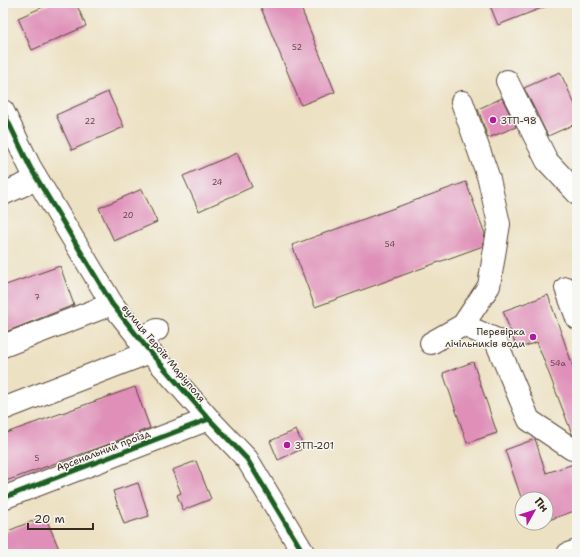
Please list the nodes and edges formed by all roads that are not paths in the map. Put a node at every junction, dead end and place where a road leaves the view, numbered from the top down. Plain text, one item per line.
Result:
1 (507, 81) dead end
2 (462, 102) dead end
3 (3, 111) edge
4 (37, 179) junction
5 (577, 193) edge
6 (3, 194) edge
7 (566, 288) dead end
8 (112, 304) junction
9 (577, 318) edge
10 (463, 326) junction
11 (148, 340) junction
12 (431, 342) dead end
13 (3, 346) edge
14 (3, 409) edge
15 (209, 419) junction
16 (577, 448) edge
17 (3, 498) edge
18 (577, 551) edge
19 (304, 554) edge
20 (568, 554) edge

1 - 5 street
2 - 10 street
3 - 4 street, вулиця Героїв Маріуполя
4 - 6 street
4 - 8 street, вулиця Героїв Маріуполя
7 - 9 street
8 - 11 street, вулиця Героїв Маріуполя
8 - 13 street
10 - 12 street
10 - 16 street
11 - 14 street
11 - 15 street, вулиця Героїв Маріуполя
15 - 17 street, Арсенальний проїзд
15 - 19 street, вулиця Героїв Маріуполя
18 - 20 street

